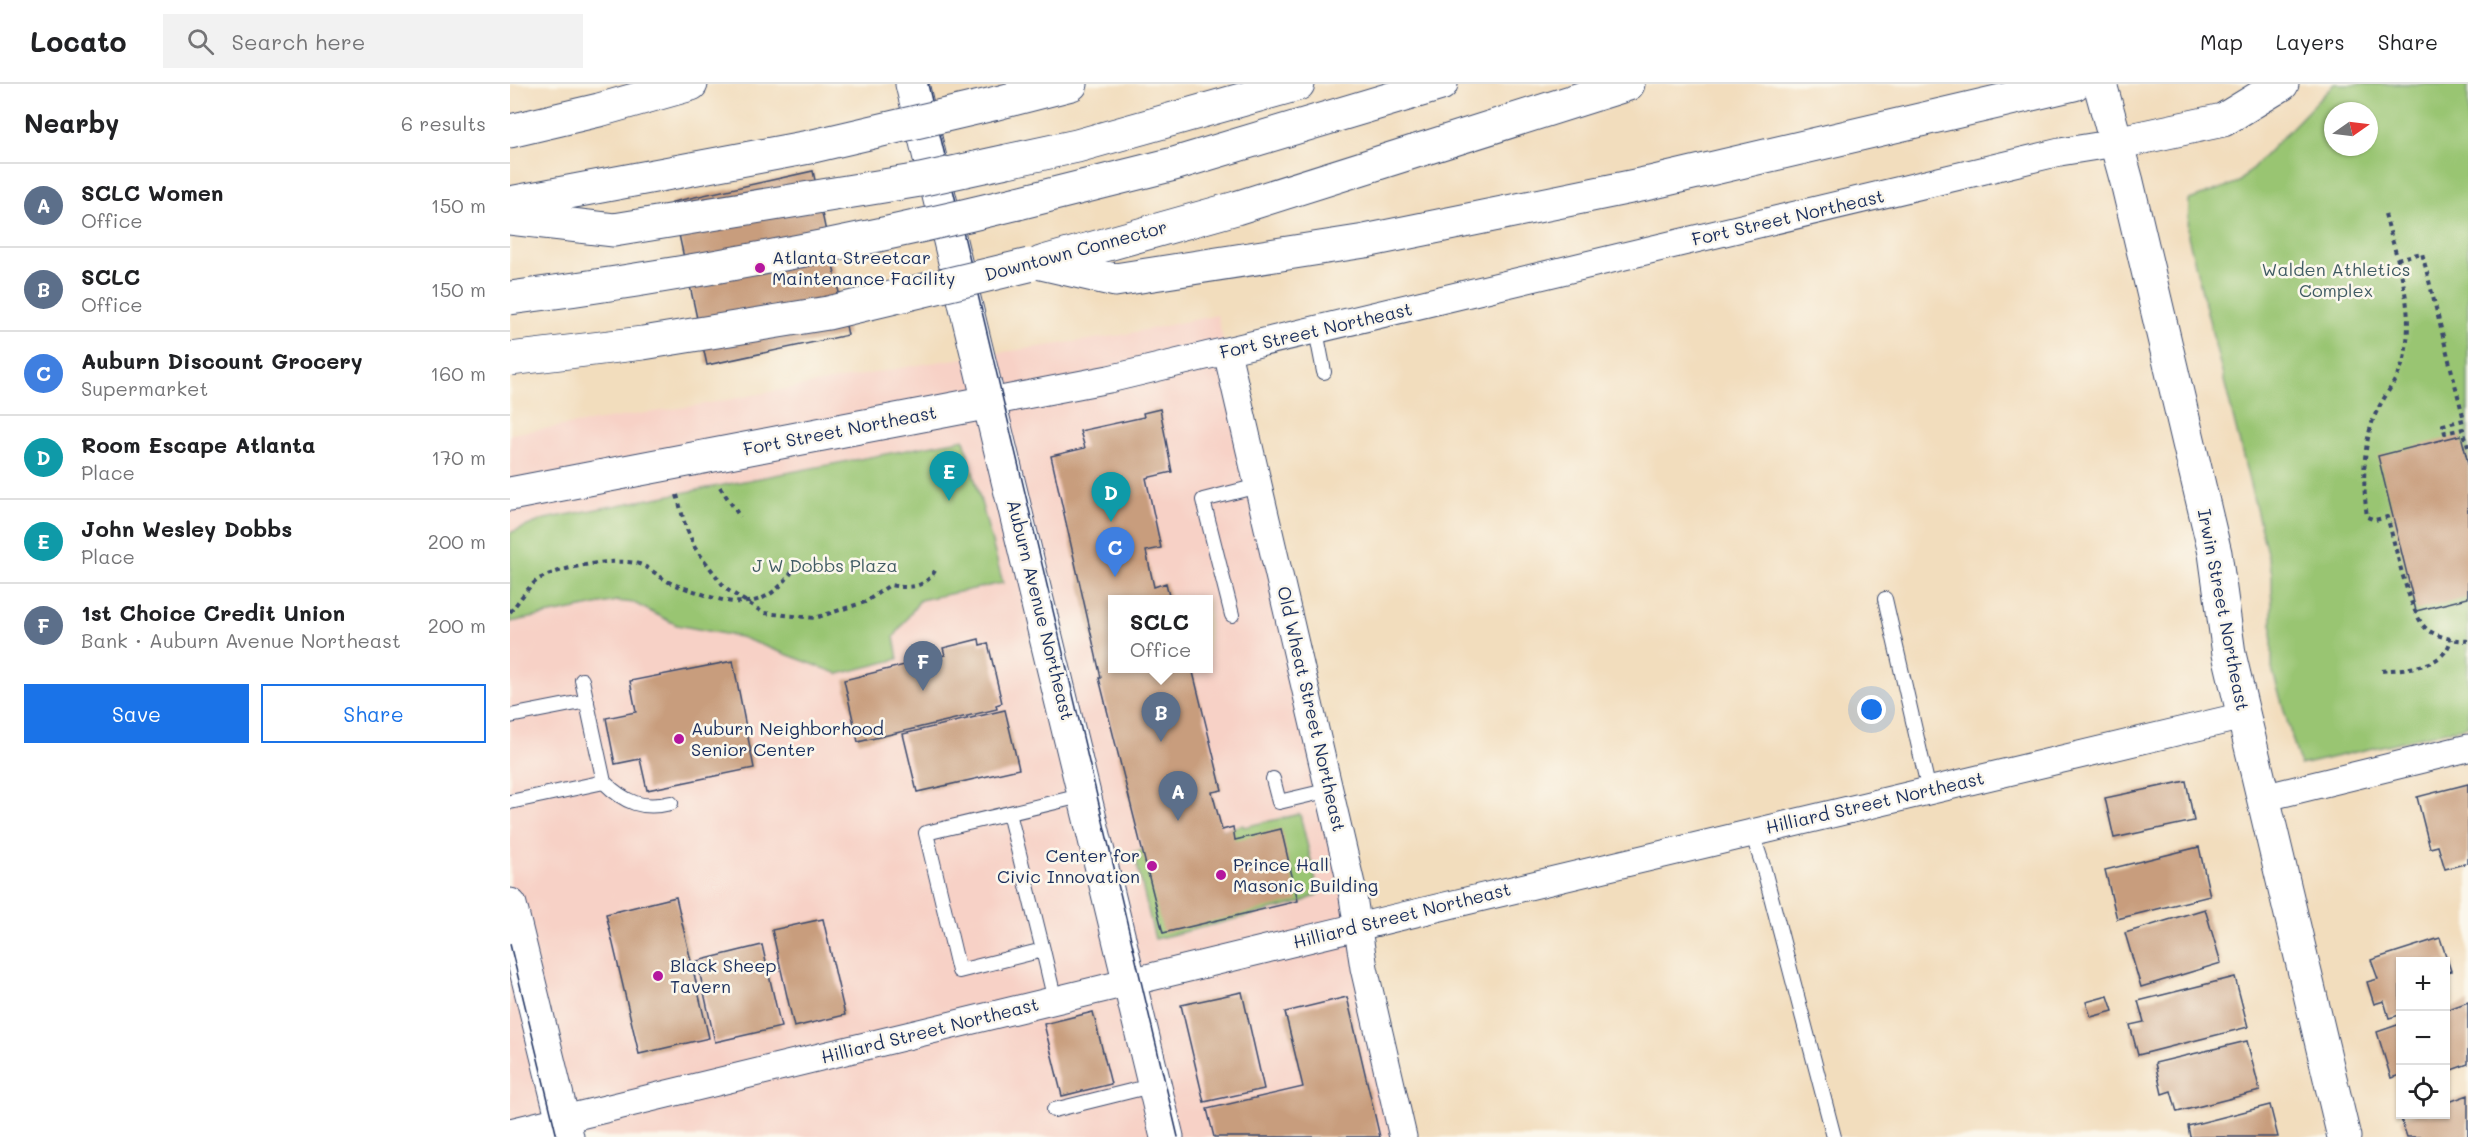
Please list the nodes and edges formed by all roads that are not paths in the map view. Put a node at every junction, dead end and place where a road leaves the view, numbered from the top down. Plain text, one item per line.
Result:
1 (691, 84) edge
2 (912, 84) edge
3 (1071, 84) edge
4 (1298, 84) edge
5 (1441, 84) edge
6 (1628, 84) edge
7 (2074, 84) edge
8 (2100, 84) edge
9 (2282, 84) edge
10 (510, 131) edge
11 (2116, 143) junction
12 (510, 203) edge
13 (510, 218) edge
14 (1035, 264) junction
15 (510, 298) edge
16 (1316, 331) junction
17 (1227, 352) junction
18 (510, 359) edge
19 (1324, 372) dead end
20 (990, 402) junction
21 (1258, 486) junction
22 (510, 494) edge
23 (1885, 600) dead end
24 (1232, 615) dead end
25 (582, 680) dead end
26 (587, 701) junction
27 (510, 716) edge
28 (2243, 716) junction
29 (2468, 748) edge
30 (1274, 779) dead end
31 (604, 782) junction
32 (1330, 790) junction
33 (1929, 791) junction
34 (1085, 795) junction
35 (2263, 798) junction
36 (510, 802) edge
37 (671, 803) dead end
38 (1009, 813) junction
39 (1752, 833) junction
40 (510, 905) edge
41 (1358, 926) junction
42 (1043, 950) junction
43 (1130, 983) junction
44 (1055, 1001) junction
45 (1155, 1085) junction
46 (1054, 1110) dead end
47 (565, 1128) edge
48 (510, 1132) edge
49 (1167, 1137) edge
50 (1403, 1137) edge
51 (1834, 1137) edge
52 (2344, 1137) edge

1 - 10 main road
2 - 20 main road, Auburn Avenue Northeast
3 - 12 main road, bridge
4 - 13 main road, bridge
5 - 15 main road, bridge
6 - 14 main road, Downtown Connector
7 - 14 main road
8 - 11 main road, Irwin Street Northeast
9 - 11 main road
11 - 16 street, Fort Street Northeast
11 - 28 main road, Irwin Street Northeast
14 - 18 main road, Downtown Connector, bridge
16 - 17 street, Fort Street Northeast
16 - 19 lane
17 - 20 street, Fort Street Northeast
17 - 21 street, Old Wheat Street Northeast
20 - 22 main road, Fort Street Northeast
20 - 34 main road, Auburn Avenue Northeast
21 - 24 lane
21 - 32 street, Old Wheat Street Northeast
23 - 33 lane
25 - 26 lane
26 - 27 lane
26 - 31 lane
28 - 33 street, Hilliard Street Northeast
28 - 35 main road, Irwin Street Northeast
29 - 35 street
30 - 32 lane
31 - 36 lane
31 - 37 lane
32 - 41 street, Old Wheat Street Northeast
33 - 39 street, Hilliard Street Northeast
34 - 38 lane
34 - 43 main road, Auburn Avenue Northeast
35 - 52 main road, Irwin Street Northeast
38 - 42 lane
38 - 42 lane
39 - 41 street, Hilliard Street Northeast
39 - 51 lane
40 - 47 main road
41 - 43 street, Hilliard Street Northeast
41 - 50 street, Old Wheat Street Northeast
42 - 44 lane
43 - 44 street, Hilliard Street Northeast
43 - 45 main road, Auburn Avenue Northeast
44 - 47 street, Hilliard Street Northeast
45 - 46 lane
45 - 49 main road, Auburn Avenue Northeast
47 - 48 street, Hilliard Street Northeast

